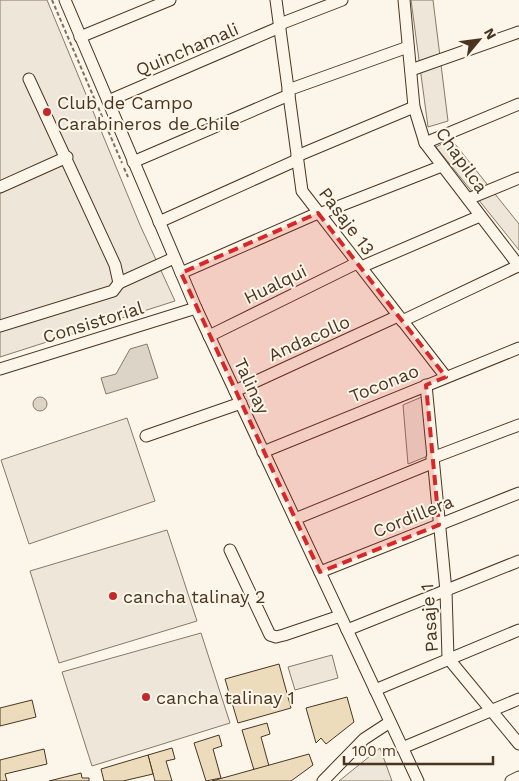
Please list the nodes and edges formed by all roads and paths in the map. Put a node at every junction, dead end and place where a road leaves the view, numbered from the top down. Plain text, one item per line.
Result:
1 (65, 0) edge
2 (170, 0) edge
3 (276, 0) edge
4 (342, 0) edge
5 (404, 0) edge
6 (280, 26) junction
7 (519, 32) edge
8 (80, 37) junction
9 (408, 47) junction
10 (411, 70) junction
11 (29, 79) dead end
12 (288, 92) junction
13 (108, 101) junction
14 (519, 104) edge
15 (414, 107) junction
16 (425, 143) junction
17 (67, 157) junction
18 (297, 158) junction
19 (134, 162) junction
20 (442, 166) junction
21 (519, 178) edge
22 (0, 188) edge
23 (468, 199) junction
24 (319, 213) junction
25 (480, 216) junction
26 (159, 222) junction
27 (174, 258) junction
28 (359, 265) junction
29 (518, 266) edge
30 (181, 273) junction
31 (118, 282) junction
32 (196, 308) junction
33 (400, 318) junction
34 (0, 326) edge
35 (209, 336) junction
36 (519, 348) edge
37 (0, 369) edge
38 (446, 377) junction
39 (426, 385) junction
40 (235, 391) junction
41 (240, 403) junction
42 (519, 425) edge
43 (146, 436) dead end
44 (263, 452) junction
45 (432, 461) junction
46 (519, 493) edge
47 (295, 519) junction
48 (439, 525) junction
49 (230, 550) dead end
50 (519, 561) edge
51 (320, 572) junction
52 (446, 591) junction
53 (340, 616) junction
54 (347, 630) junction
55 (519, 630) edge
56 (448, 658) junction
57 (375, 690) junction
58 (519, 699) edge
59 (491, 710) junction
60 (390, 722) junction
61 (519, 744) edge
62 (402, 748) junction
63 (519, 778) edge
64 (323, 781) edge
65 (418, 781) edge
66 (511, 781) edge

1 - 8 street, Talinay
2 - 8 street
3 - 6 street, Pasaje 13
4 - 6 street, Quinchamali
5 - 9 street, Chapilca
6 - 12 street, Pasaje 13
6 - 13 street, Quinchamali
7 - 10 street
8 - 13 street, Talinay
9 - 10 street, Chapilca
9 - 12 street
10 - 15 street, Chapilca
11 - 17 street
12 - 18 street, Pasaje 13
12 - 19 street
13 - 19 street, Talinay
14 - 16 street
15 - 16 street, Chapilca
15 - 18 street
16 - 20 street, Chapilca
17 - 22 street
17 - 31 street
18 - 24 street, Pasaje 13
18 - 26 street
19 - 26 street, Talinay
20 - 23 street, Chapilca
20 - 24 street
21 - 23 street
23 - 25 street, Chapilca
24 - 28 street, Pasaje 13
24 - 30 street
25 - 28 street, Hualqui
25 - 29 street, Chapilca
26 - 27 street, Talinay
27 - 30 street, Talinay
27 - 31 street
28 - 33 street, Pasaje 13
28 - 35 street, Hualqui
29 - 33 street, Andacollo
30 - 32 street, Talinay
31 - 34 street
32 - 35 street, Talinay
32 - 37 street, Consistorial
33 - 38 street, Pasaje 13
33 - 40 street, Andacollo
35 - 40 street, Talinay
36 - 38 street, Toconao
38 - 39 street, Toconao
39 - 44 street, Toconao
39 - 45 street, Pasaje 1
40 - 41 street, Talinay
41 - 43 street
41 - 44 street, Talinay
42 - 45 street
44 - 47 street, Talinay
45 - 47 street
45 - 48 street, Pasaje 1
46 - 48 street, Cordillera
47 - 51 street, Talinay
48 - 51 street, Cordillera
48 - 52 street, Pasaje 1
49 - 53 street
50 - 52 street
51 - 53 street, Talinay
52 - 54 street
52 - 56 street, Pasaje 1
53 - 54 street, Talinay
54 - 57 street, Talinay
55 - 56 street
56 - 57 street
56 - 59 street, Pasaje 1
57 - 60 street, Talinay
58 - 59 street
59 - 61 street, Pasaje 1
59 - 62 street
60 - 62 street, Talinay
60 - 64 street
62 - 65 street, Talinay
63 - 66 street

